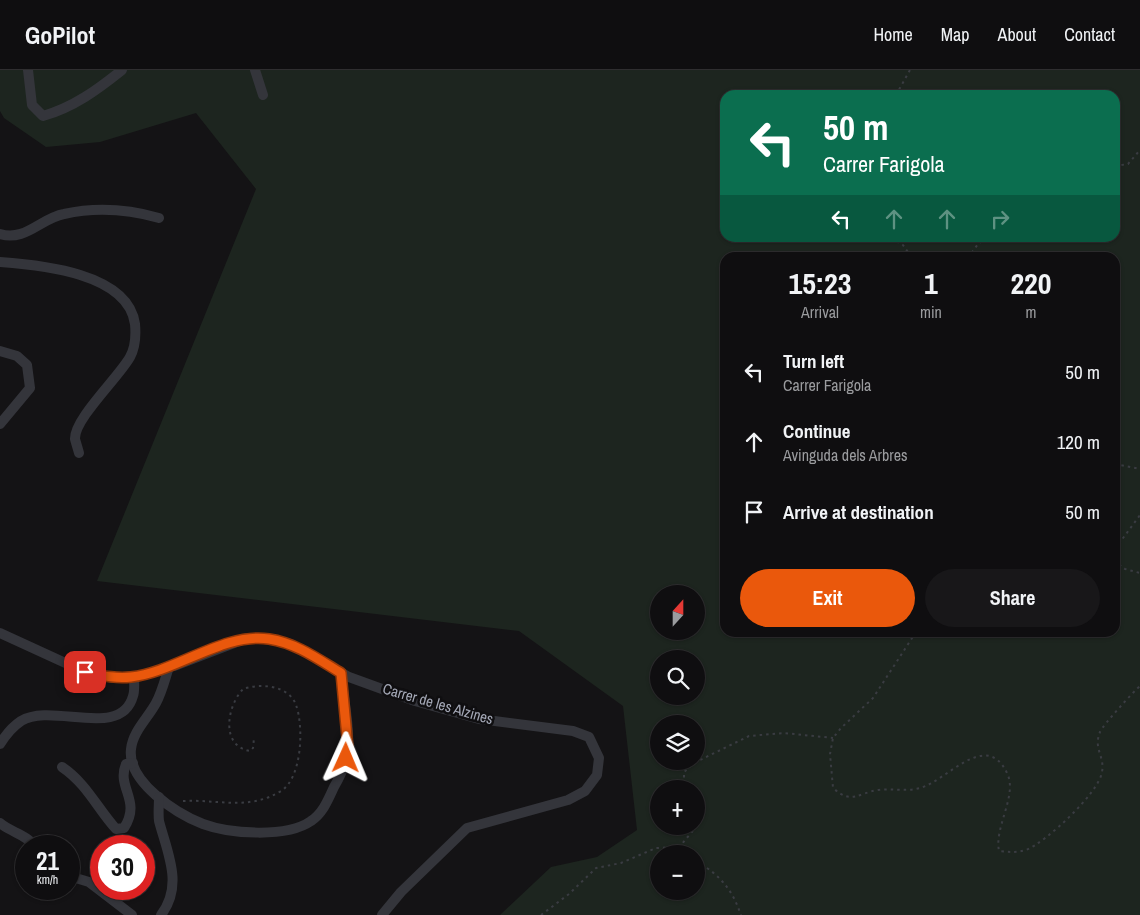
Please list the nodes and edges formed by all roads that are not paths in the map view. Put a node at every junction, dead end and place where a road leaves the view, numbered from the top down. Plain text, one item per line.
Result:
1 (28, 70) edge
2 (122, 70) edge
3 (255, 70) edge
4 (263, 95) dead end
5 (159, 218) dead end
6 (0, 234) edge
7 (0, 262) edge
8 (0, 351) edge
9 (0, 424) edge
10 (80, 453) dead end
11 (0, 633) edge
12 (169, 667) junction
13 (341, 673) junction
14 (134, 677) junction
15 (0, 744) edge
16 (133, 762) junction
17 (62, 768) dead end
18 (160, 797) junction
19 (0, 823) edge
20 (21, 835) edge
21 (80, 879) edge
22 (132, 915) edge
23 (162, 915) edge
24 (382, 915) edge

1 - 2 street
3 - 4 street
5 - 6 street
7 - 10 street
8 - 9 street
11 - 14 street, Carrer de les Alzines
12 - 13 street, Carrer de les Alzines
12 - 14 street, Carrer de les Alzines
12 - 16 street
13 - 18 street
13 - 24 street, Carrer de les Alzines
14 - 15 street
16 - 17 street
16 - 18 street
18 - 23 street
19 - 20 street
21 - 22 street

